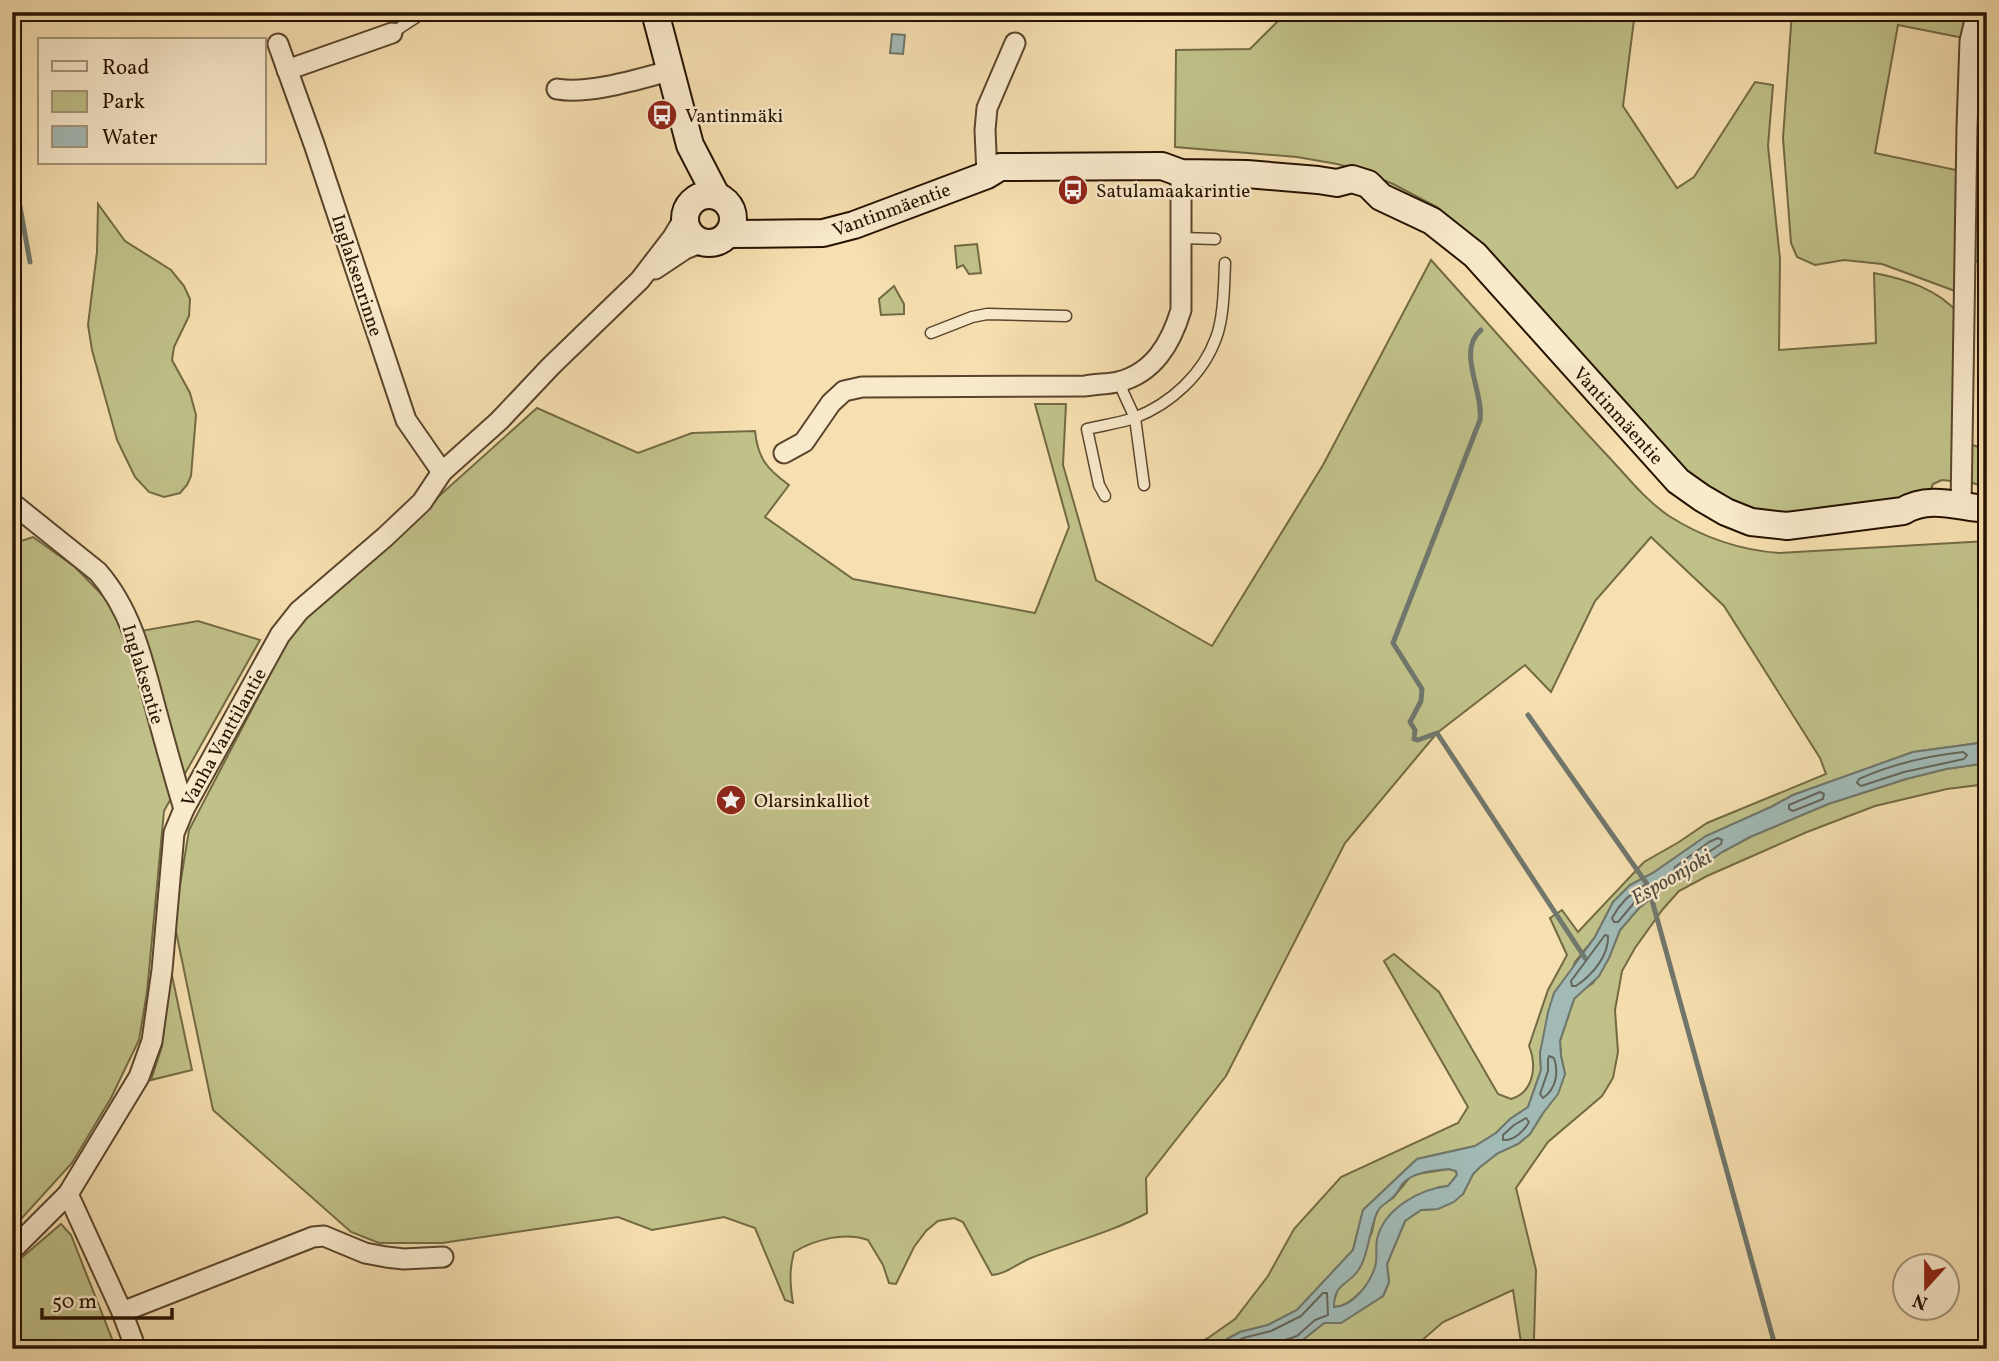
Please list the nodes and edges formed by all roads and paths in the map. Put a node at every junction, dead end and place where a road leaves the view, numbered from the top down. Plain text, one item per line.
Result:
1 (424, 12) edge
2 (655, 12) edge
3 (1977, 12) edge
4 (392, 33) joint
5 (1015, 43) dead end
6 (278, 44) dead end
7 (287, 70) junction
8 (669, 71) junction
9 (557, 89) dead end
10 (1181, 173) junction
11 (987, 175) junction
12 (711, 212) junction
13 (1181, 237) junction
14 (1215, 239) dead end
15 (703, 242) joint
16 (1225, 263) dead end
17 (640, 280) junction
18 (1066, 316) dead end
19 (931, 333) dead end
20 (1121, 381) junction
21 (1135, 418) junction
22 (784, 453) dead end
23 (442, 472) junction
24 (1144, 485) dead end
25 (1105, 496) dead end
26 (12, 503) edge
27 (1974, 508) edge
28 (184, 809) junction
29 (68, 1194) junction
30 (12, 1250) edge
31 (443, 1257) dead end
32 (122, 1312) junction
33 (136, 1349) edge

1 - 4 lane
2 - 8 street
3 - 27 street
4 - 7 street
5 - 11 street
6 - 7 street, Inglaksenrinne
7 - 23 street, Inglaksenrinne
8 - 9 street
8 - 12 street
10 - 11 street, Vantinmäentie
10 - 13 street
10 - 27 street, Vantinmäentie
11 - 12 street, Vantinmäentie
12 - 15 street, Vantinmäentie
12 - 17 street, Vanha Vanttilantie
13 - 14 lane
13 - 20 street
15 - 17 street, Vanha Vanttilantie
16 - 21 lane
17 - 23 street, Vanha Vanttilantie
18 - 19 lane
20 - 21 lane
20 - 22 street
21 - 24 lane
21 - 25 lane
23 - 28 street, Vanha Vanttilantie
26 - 28 street, Inglaksentie
28 - 29 street, Vanha Vanttilantie
29 - 30 street, Vanha Vanttilantie
29 - 32 street
31 - 32 street
32 - 33 street

